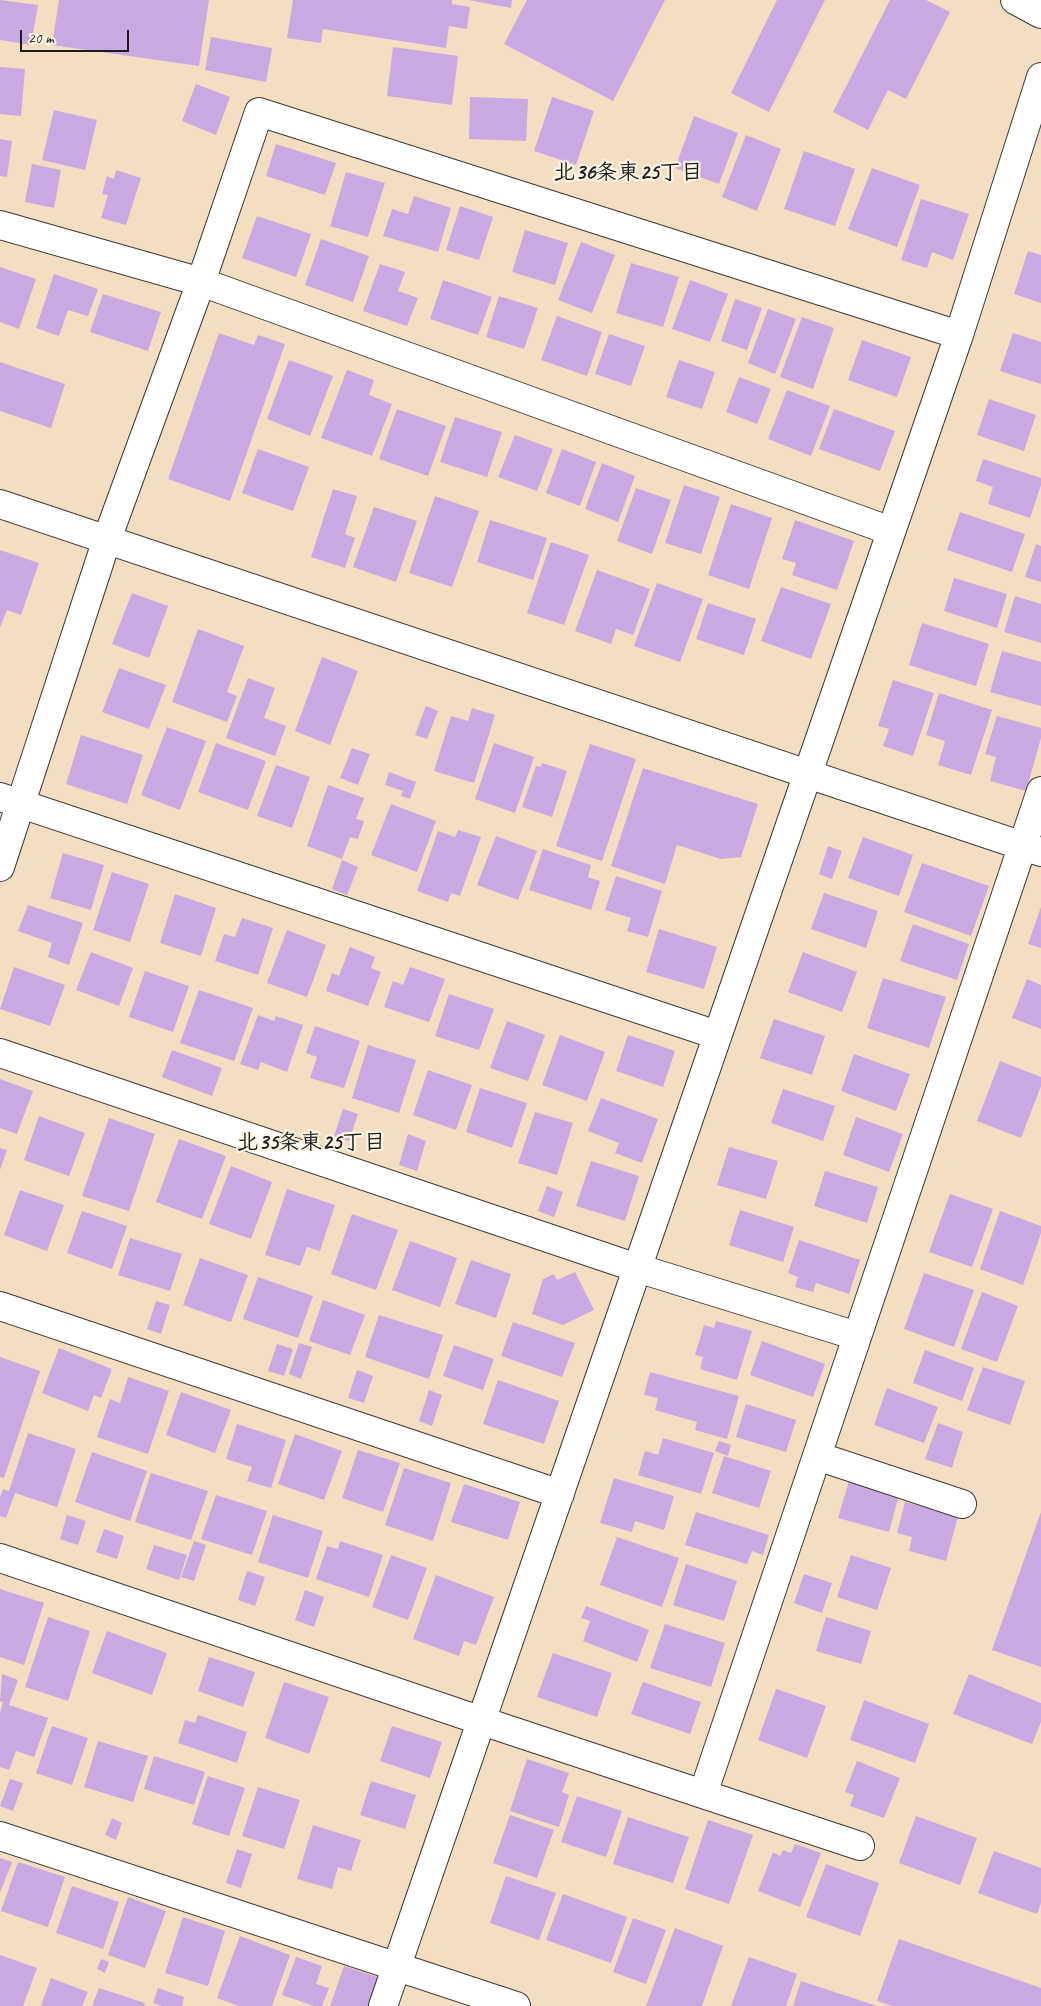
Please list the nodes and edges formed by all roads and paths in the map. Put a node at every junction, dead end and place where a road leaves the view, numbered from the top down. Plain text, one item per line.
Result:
1 (1015, 0) edge
2 (1041, 14) edge
3 (1041, 77) edge
4 (0, 225) edge
5 (201, 282) junction
6 (959, 335) junction
7 (0, 504) edge
8 (891, 531) junction
9 (107, 539) junction
10 (807, 774) junction
11 (1041, 791) edge
12 (11, 801) edge
13 (1032, 849) edge
14 (0, 867) edge
15 (717, 1035) junction
16 (0, 1053) edge
17 (637, 1268) junction
18 (0, 1306) edge
19 (857, 1336) junction
20 (817, 1456) junction
21 (560, 1494) junction
22 (962, 1504) dead end
23 (0, 1558) edge
24 (482, 1721) junction
25 (703, 1794) junction
26 (0, 1836) edge
27 (860, 1846) dead end
28 (397, 1967) junction
29 (383, 2006) edge
30 (516, 2006) edge

1 - 2 street
3 - 6 street
4 - 5 street
5 - 6 street
5 - 8 street
5 - 9 street
6 - 8 street
7 - 9 street
8 - 10 street
9 - 10 street
9 - 12 street
10 - 13 street
10 - 15 street
11 - 13 street
12 - 14 street
12 - 15 street
13 - 19 street
15 - 17 street
16 - 17 street
17 - 19 street
17 - 21 street
18 - 21 street
19 - 20 street
20 - 22 street
20 - 25 street
21 - 24 street
23 - 24 street
24 - 25 street
24 - 28 street
25 - 27 street
26 - 28 street
28 - 29 street
28 - 30 street

